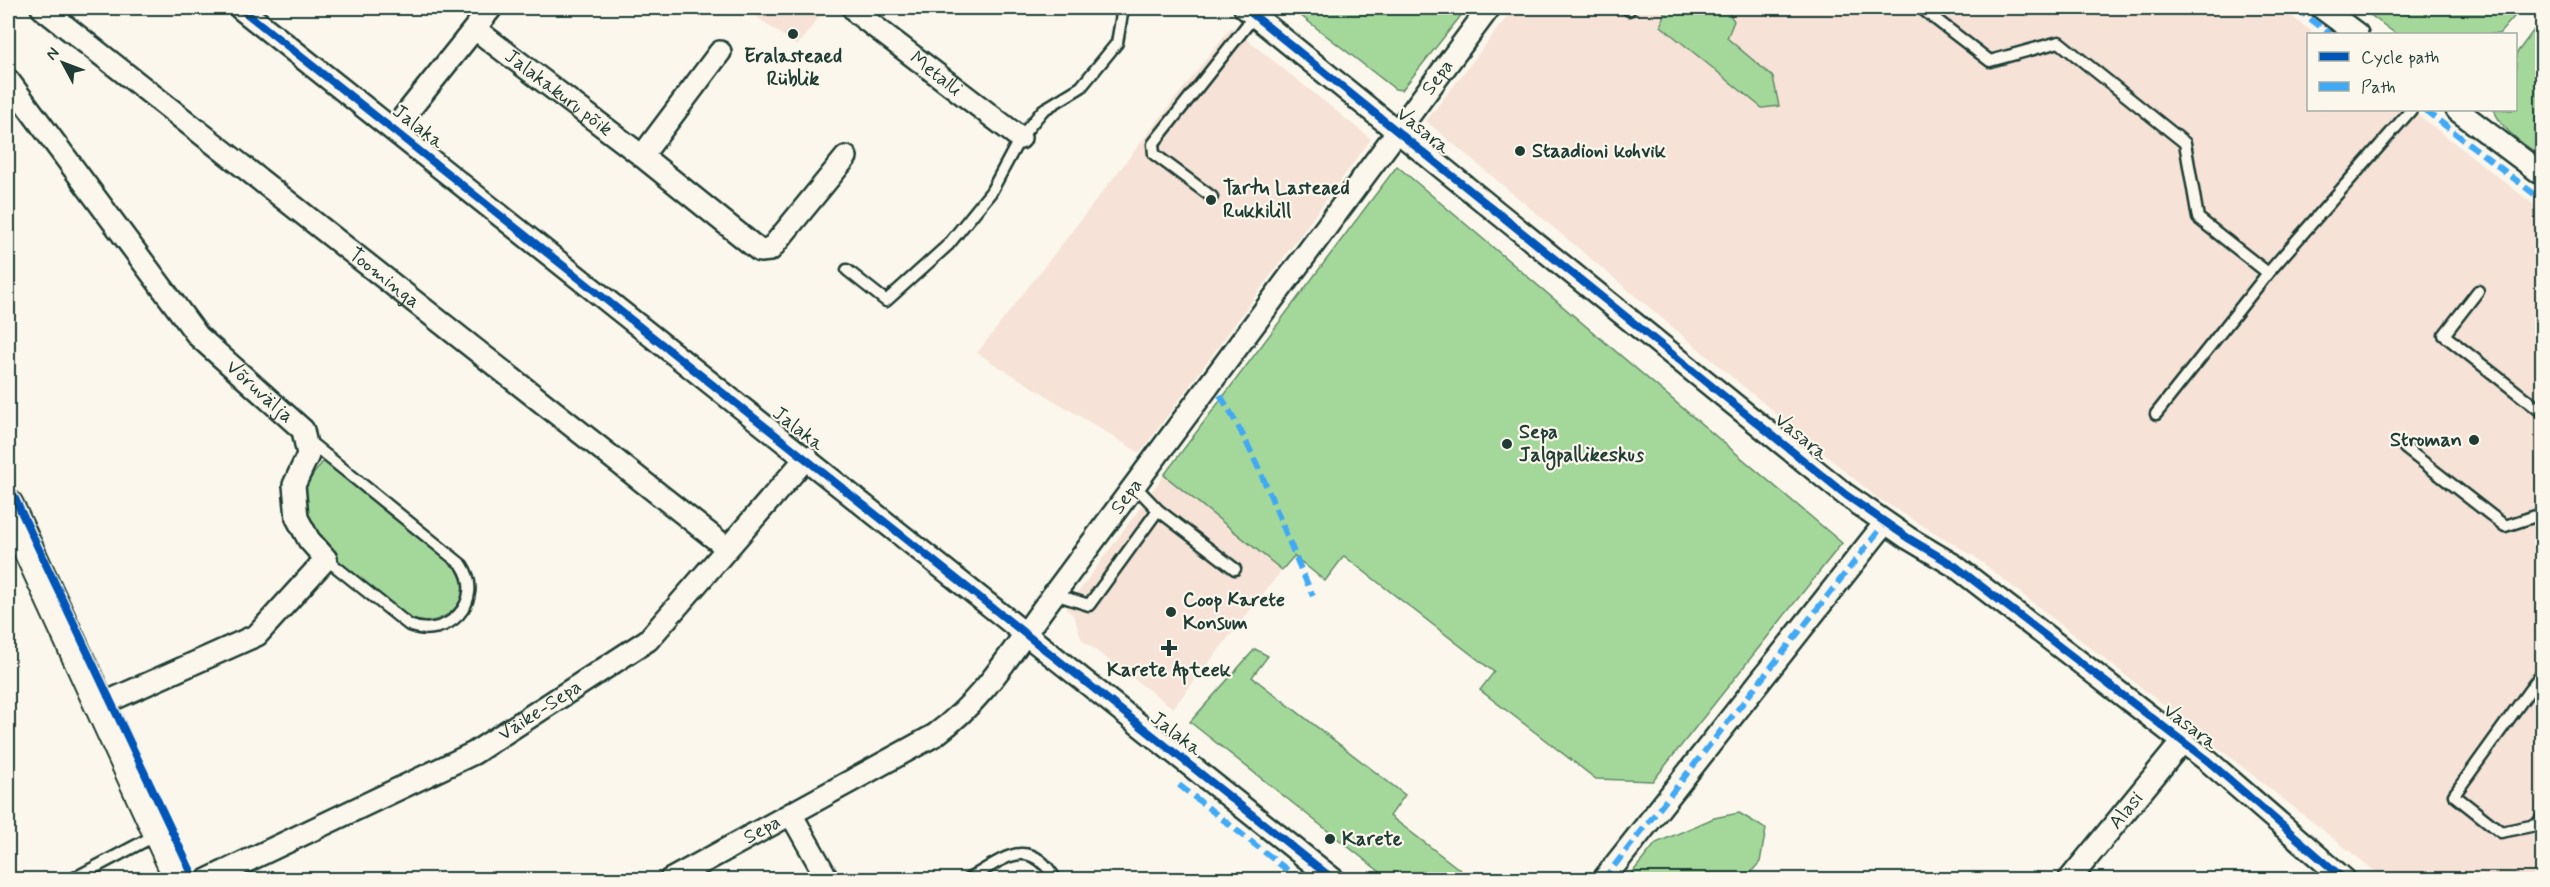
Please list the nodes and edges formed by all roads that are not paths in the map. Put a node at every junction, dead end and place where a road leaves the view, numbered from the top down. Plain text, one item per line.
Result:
1 (42, 8) edge
2 (240, 8) edge
3 (491, 8) edge
4 (854, 8) edge
5 (1123, 8) edge
6 (1489, 8) edge
7 (1921, 8) edge
8 (2322, 8) edge
9 (1250, 11) edge
10 (475, 29) junction
11 (2357, 33) edge
12 (720, 52) dead end
13 (8, 80) edge
14 (2410, 111) edge
15 (2458, 111) edge
16 (393, 129) junction
17 (1397, 130) junction
18 (1020, 138) junction
19 (642, 156) junction
20 (846, 157) dead end
21 (2542, 174) edge
22 (1212, 197) dead end
23 (847, 270) dead end
24 (2268, 273) junction
25 (2478, 291) dead end
26 (2542, 412) edge
27 (2157, 414) dead end
28 (304, 438) junction
29 (2405, 448) dead end
30 (807, 457) junction
31 (1135, 486) junction
32 (8, 505) edge
33 (1158, 510) junction
34 (2542, 514) edge
35 (1885, 523) junction
36 (727, 548) junction
37 (326, 560) junction
38 (1235, 569) dead end
39 (1053, 594) junction
40 (1027, 635) junction
41 (2542, 674) edge
42 (100, 705) junction
43 (2182, 742) junction
44 (790, 814) junction
45 (2542, 818) edge
46 (159, 834) junction
47 (71, 879) edge
48 (180, 879) edge
49 (207, 879) edge
50 (670, 879) edge
51 (828, 879) edge
52 (967, 879) edge
53 (1056, 879) edge
54 (1334, 879) edge
55 (1603, 879) edge
56 (2069, 879) edge
57 (2345, 879) edge

1 - 36 street, Toominga
2 - 16 street, Jalaka
3 - 10 street
4 - 18 street, Metalli
5 - 18 lane
6 - 17 street, Sepa
7 - 24 lane
8 - 11 street
9 - 17 street, Vasara
9 - 22 lane
10 - 16 street
10 - 19 street, Jalakakuru põik
12 - 19 street
13 - 28 street, Võruvälja
14 - 24 lane
15 - 21 street
16 - 30 street, Jalaka
17 - 31 street, Sepa
17 - 35 street, Vasara
18 - 23 lane
19 - 20 street, Jalakakuru põik
24 - 27 lane
25 - 26 lane
28 - 37 street, Võruvälja
28 - 37 lane
29 - 34 lane
30 - 36 street, Väike-Sepa
30 - 40 street, Jalaka
31 - 33 lane
31 - 39 street, Sepa
32 - 42 main road
33 - 38 lane
33 - 39 lane
35 - 43 street, Vasara
35 - 55 street
36 - 49 street, Väike-Sepa
37 - 42 street
39 - 40 street, Sepa
40 - 44 street, Sepa
40 - 54 street, Jalaka
41 - 45 lane
42 - 46 main road
43 - 56 street, Alasi
43 - 57 street, Vasara
44 - 50 street, Sepa
44 - 51 street
46 - 47 lane
46 - 48 main road
52 - 53 lane

